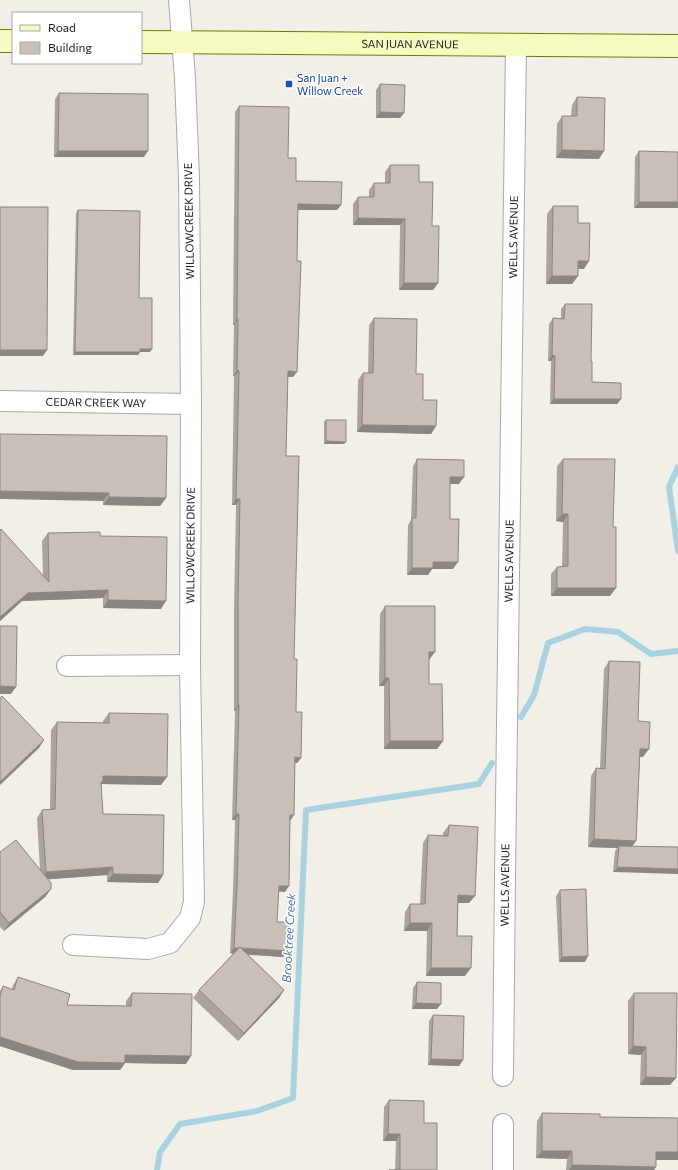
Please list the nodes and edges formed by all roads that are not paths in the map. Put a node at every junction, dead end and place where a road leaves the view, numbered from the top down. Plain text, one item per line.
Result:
1 (179, 0) edge
2 (0, 41) edge
3 (12, 41) edge
4 (142, 42) edge
5 (183, 42) junction
6 (516, 45) junction
7 (678, 46) edge
8 (0, 401) edge
9 (191, 404) junction
10 (190, 665) junction
11 (67, 666) dead end
12 (73, 945) dead end
13 (504, 1076) dead end
14 (503, 1124) dead end
15 (503, 1170) edge

1 - 5 street, WILLOWCREEK DRIVE
2 - 3 main road
4 - 5 main road, SAN JUAN AVENUE
5 - 6 main road, SAN JUAN AVENUE
5 - 9 street, WILLOWCREEK DRIVE
6 - 7 main road, SAN JUAN AVENUE
6 - 13 street, WELLS AVENUE
8 - 9 street, CEDAR CREEK WAY
9 - 10 street, WILLOWCREEK DRIVE
10 - 11 street
10 - 12 street, WILLOWCREEK DRIVE
14 - 15 street

